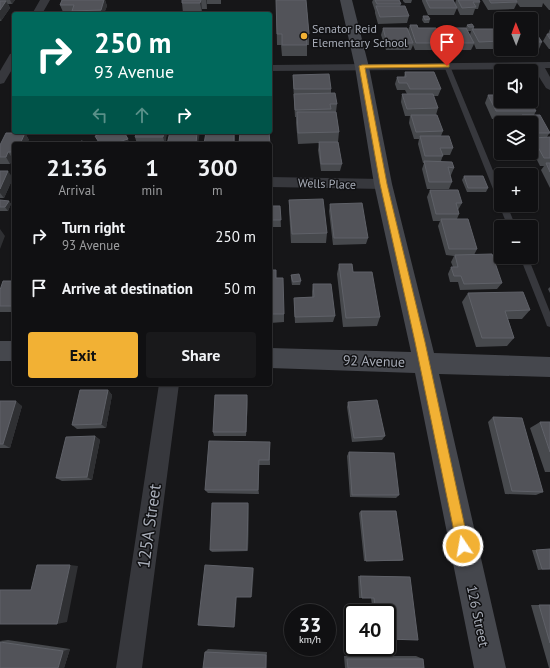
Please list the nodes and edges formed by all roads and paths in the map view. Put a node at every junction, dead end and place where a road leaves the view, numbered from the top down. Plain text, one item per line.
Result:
1 (45, 0) edge
2 (346, 0) edge
3 (38, 12) edge
4 (494, 65) edge
5 (538, 65) edge
6 (550, 65) edge
7 (362, 66) junction
8 (447, 66) junction
9 (538, 67) edge
10 (272, 68) edge
11 (10, 70) edge
12 (0, 81) edge
13 (550, 86) edge
14 (272, 182) edge
15 (494, 182) edge
16 (383, 184) junction
17 (527, 264) edge
18 (550, 323) edge
19 (0, 351) edge
20 (12, 351) edge
21 (272, 358) edge
22 (424, 363) junction
23 (550, 366) edge
24 (169, 386) edge
25 (129, 668) edge
26 (490, 668) edge

1 - 3 street
2 - 7 street, 126 Street
4 - 8 street
5 - 6 street
7 - 8 street
7 - 10 street
7 - 16 street, 126 Street
8 - 15 lane
9 - 13 street
11 - 12 street
14 - 16 street, Wells Place
16 - 22 street, 126 Street
17 - 18 lane
19 - 20 street
21 - 22 street, 92 Avenue
22 - 23 street, 92 Avenue
22 - 26 street, 126 Street
24 - 25 street, 125A Street

